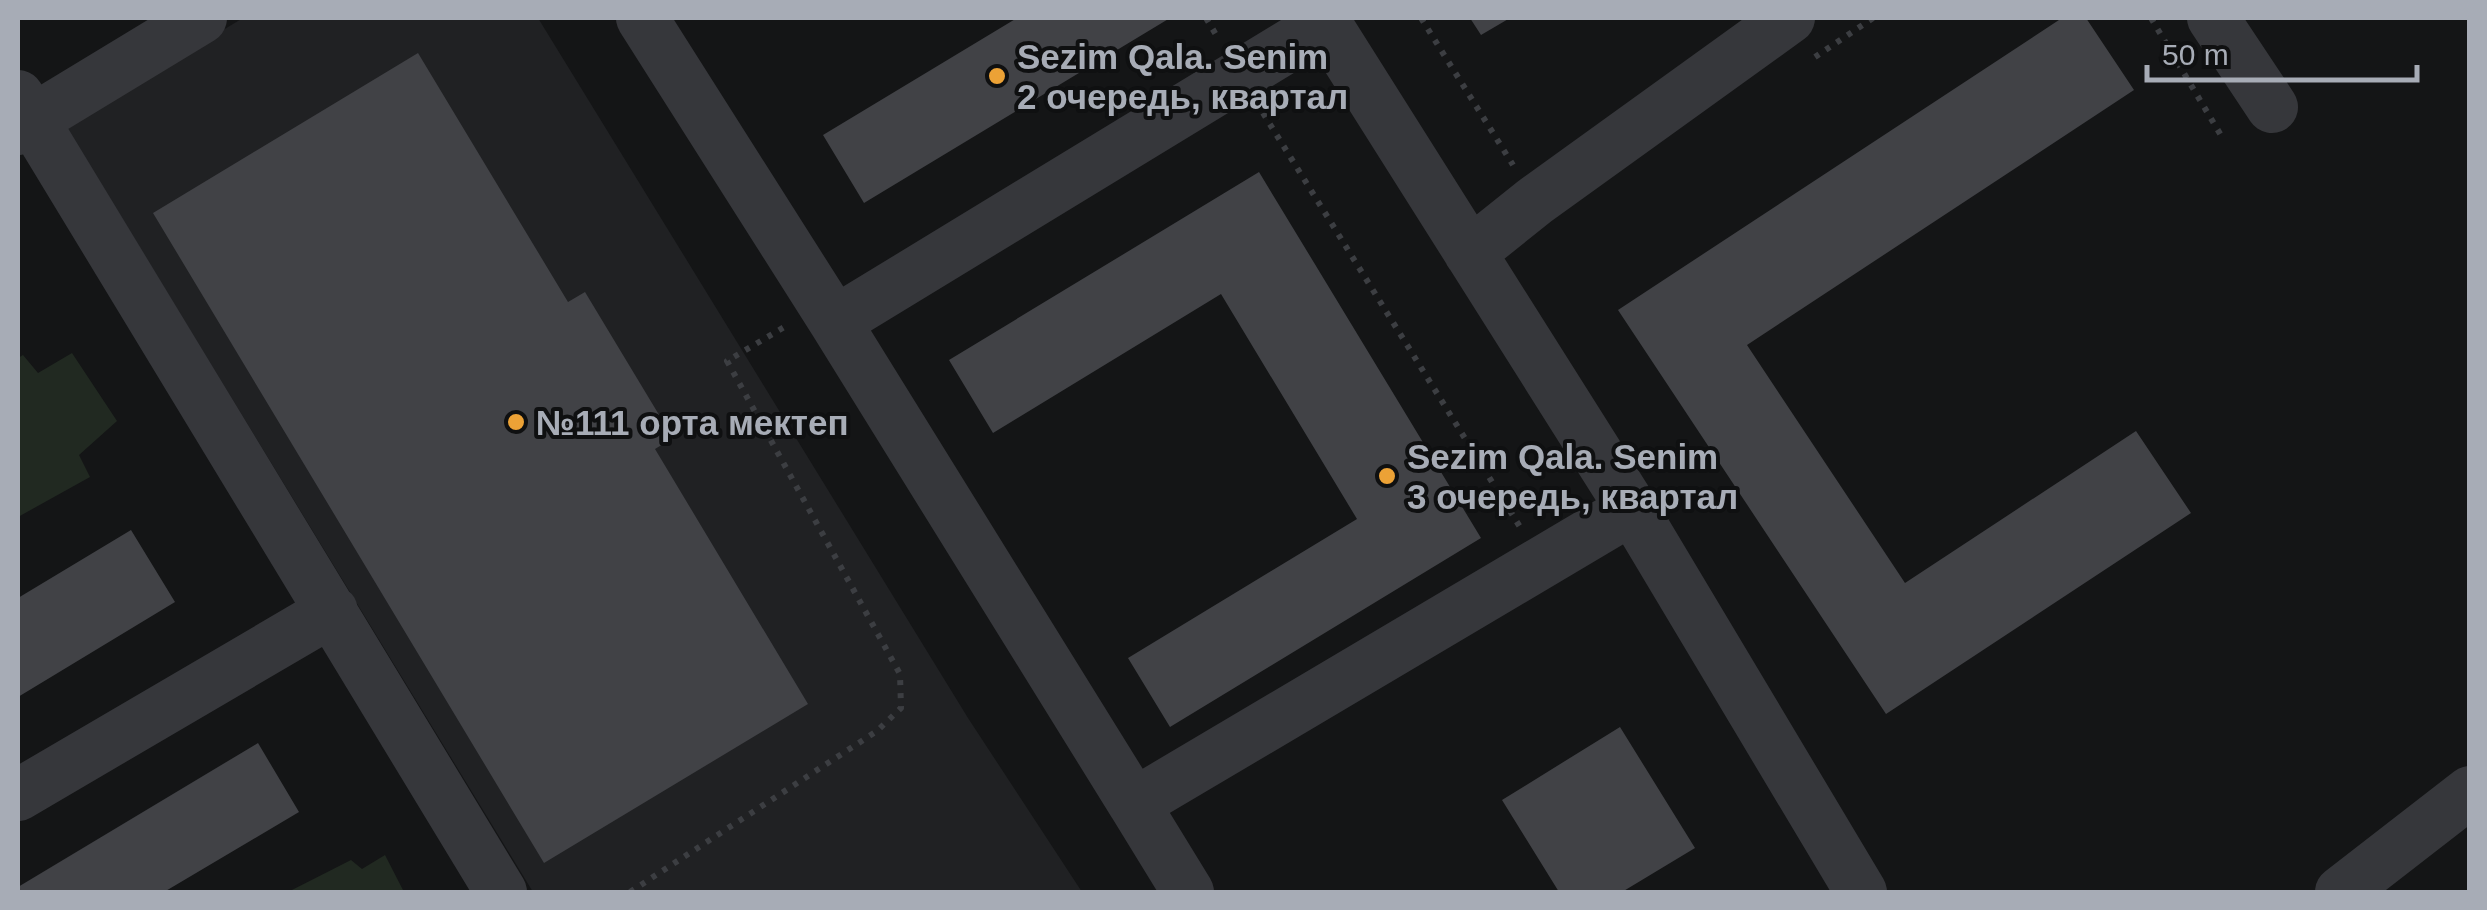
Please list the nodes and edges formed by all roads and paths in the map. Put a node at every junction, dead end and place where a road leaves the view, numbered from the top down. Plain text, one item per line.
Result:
1 (202, 18) edge
2 (642, 18) edge
3 (1206, 18) edge
4 (1421, 18) edge
5 (1790, 18) edge
6 (2150, 18) edge
7 (2212, 18) edge
8 (1324, 20) edge
9 (1240, 75) junction
10 (2272, 107) dead end
11 (22, 115) edge
12 (2222, 137) dead end
13 (1535, 201) junction
14 (1470, 253) junction
15 (829, 313) junction
16 (1632, 510) junction
17 (1542, 563) junction
18 (332, 611) junction
19 (2470, 792) edge
20 (18, 795) edge
21 (1134, 804) junction
22 (1856, 891) edge
23 (501, 892) edge
24 (630, 892) edge
25 (1188, 892) edge
26 (2341, 892) edge

1 - 11 street
2 - 15 street
3 - 9 path
4 - 13 path
5 - 13 street
6 - 12 path
7 - 10 street
8 - 9 street
8 - 14 street
9 - 15 street
9 - 17 path
11 - 18 street
13 - 14 street
14 - 16 street
15 - 21 street
15 - 24 path
16 - 17 street
16 - 22 street
17 - 21 street
18 - 20 street
18 - 23 street
19 - 26 street
21 - 25 street

